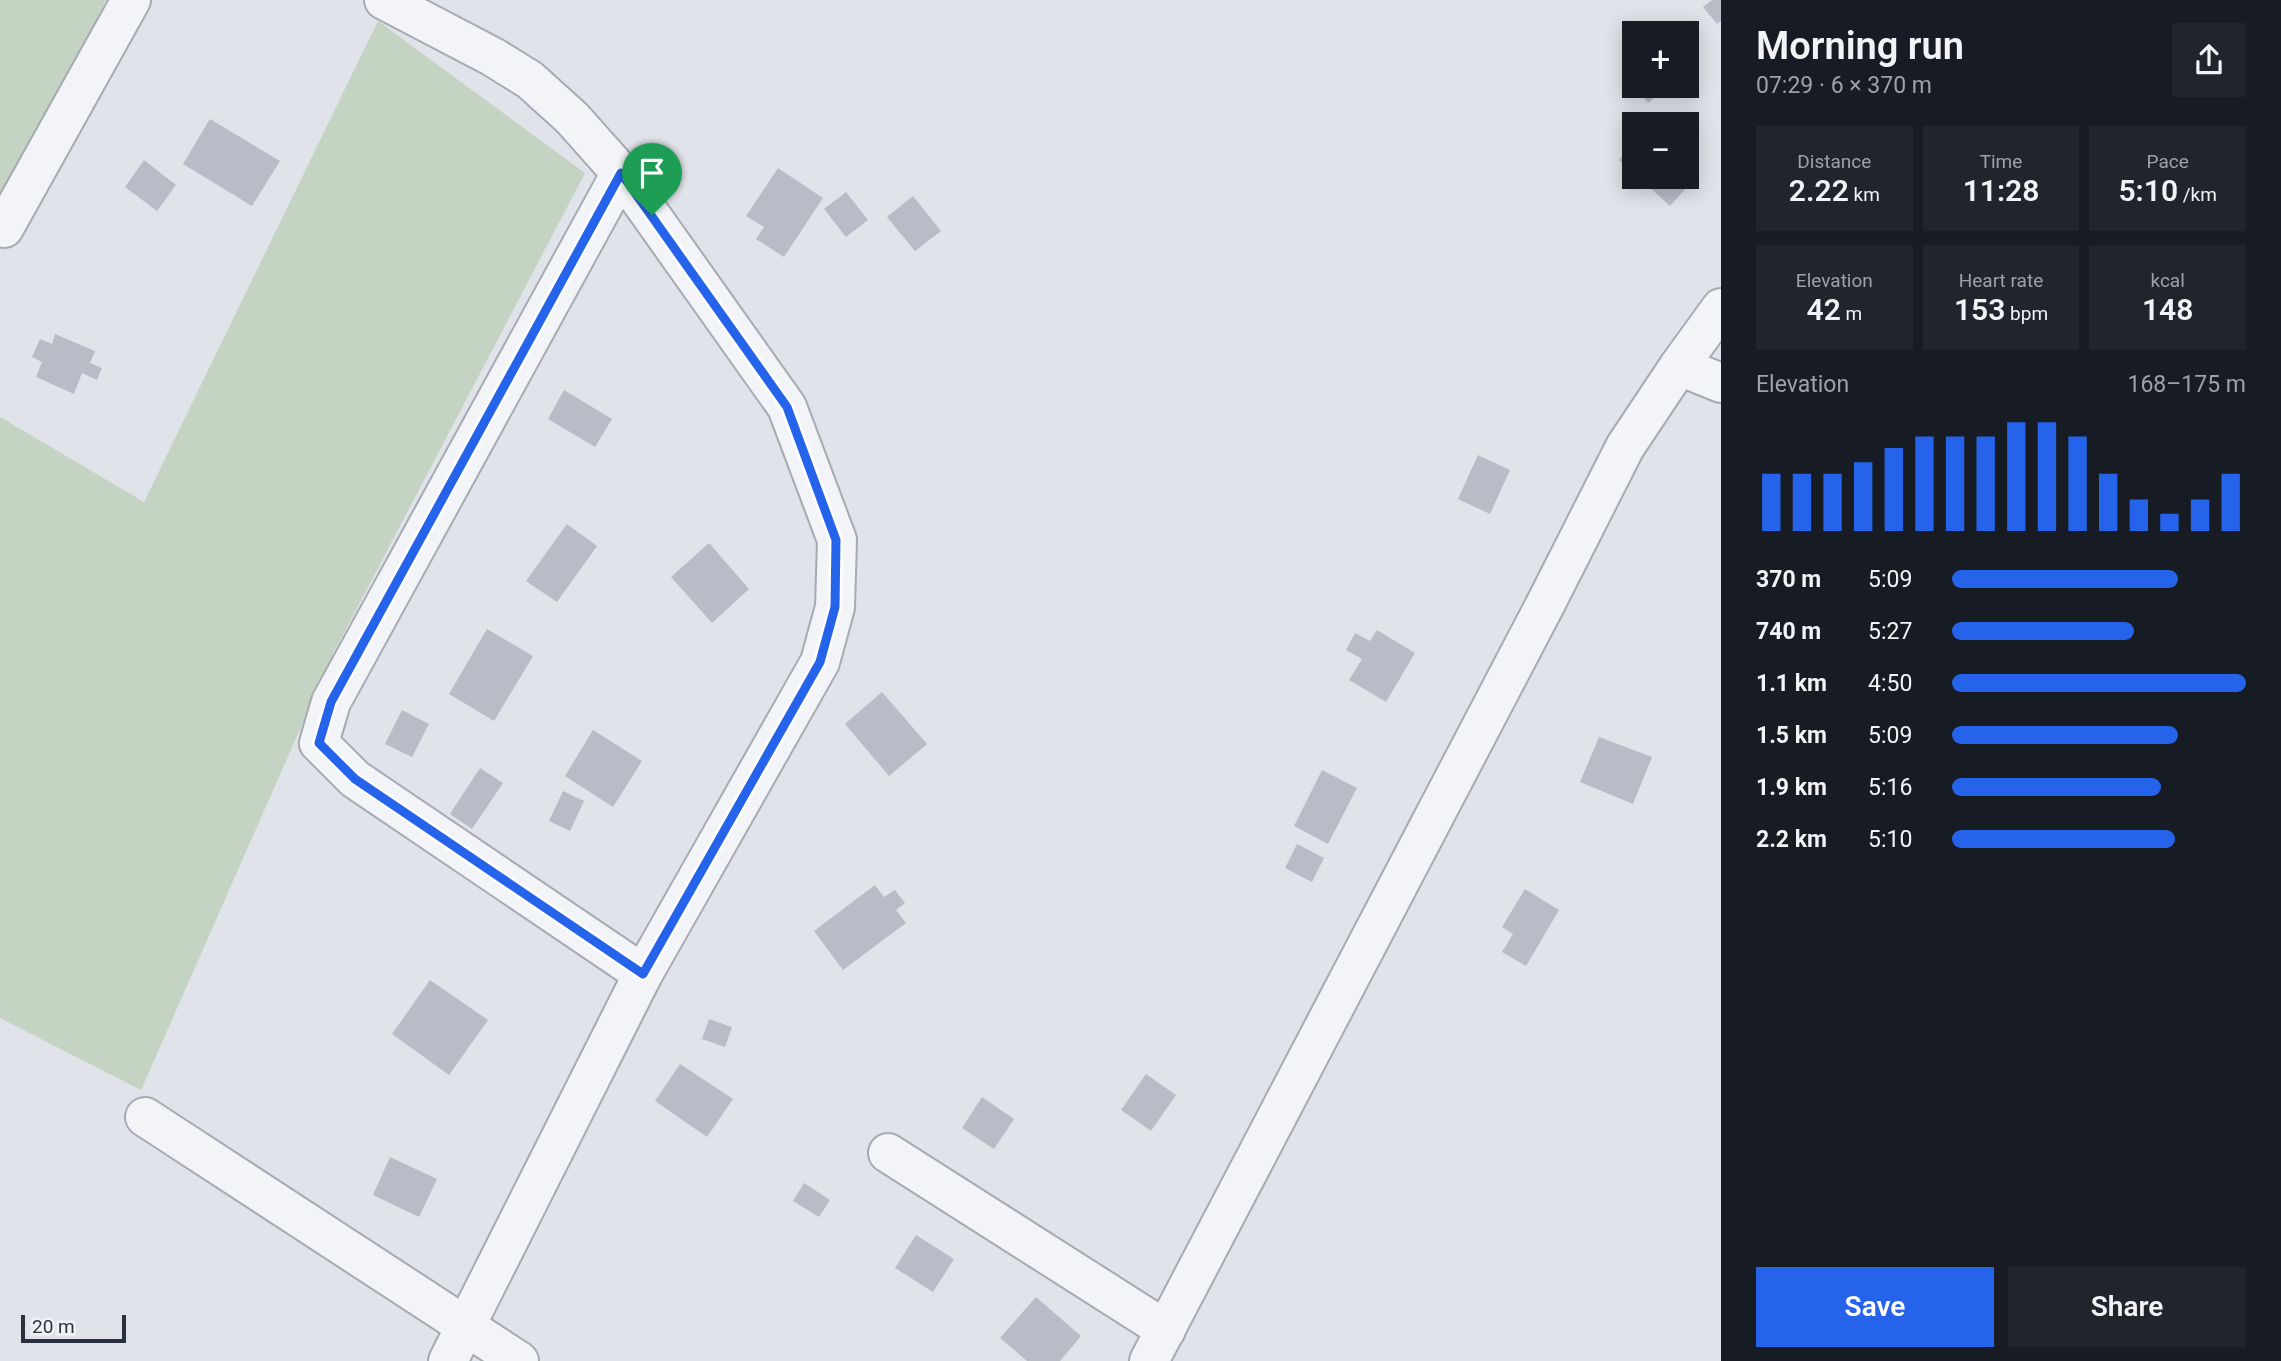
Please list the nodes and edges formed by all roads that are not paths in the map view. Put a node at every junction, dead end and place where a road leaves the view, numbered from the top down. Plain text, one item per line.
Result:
1 (131, 0) edge
2 (384, 0) edge
3 (621, 173) junction
4 (4, 228) dead end
5 (1721, 308) edge
6 (1679, 366) junction
7 (1721, 383) edge
8 (643, 974) junction
9 (145, 1117) dead end
10 (888, 1153) dead end
11 (467, 1325) junction
12 (1157, 1345) edge
13 (448, 1361) edge
14 (519, 1361) edge

1 - 4 street
2 - 3 street
3 - 8 street
3 - 8 street
5 - 6 street
6 - 7 street
6 - 12 street
8 - 11 street
9 - 11 street
10 - 12 street
11 - 13 street
11 - 14 street

